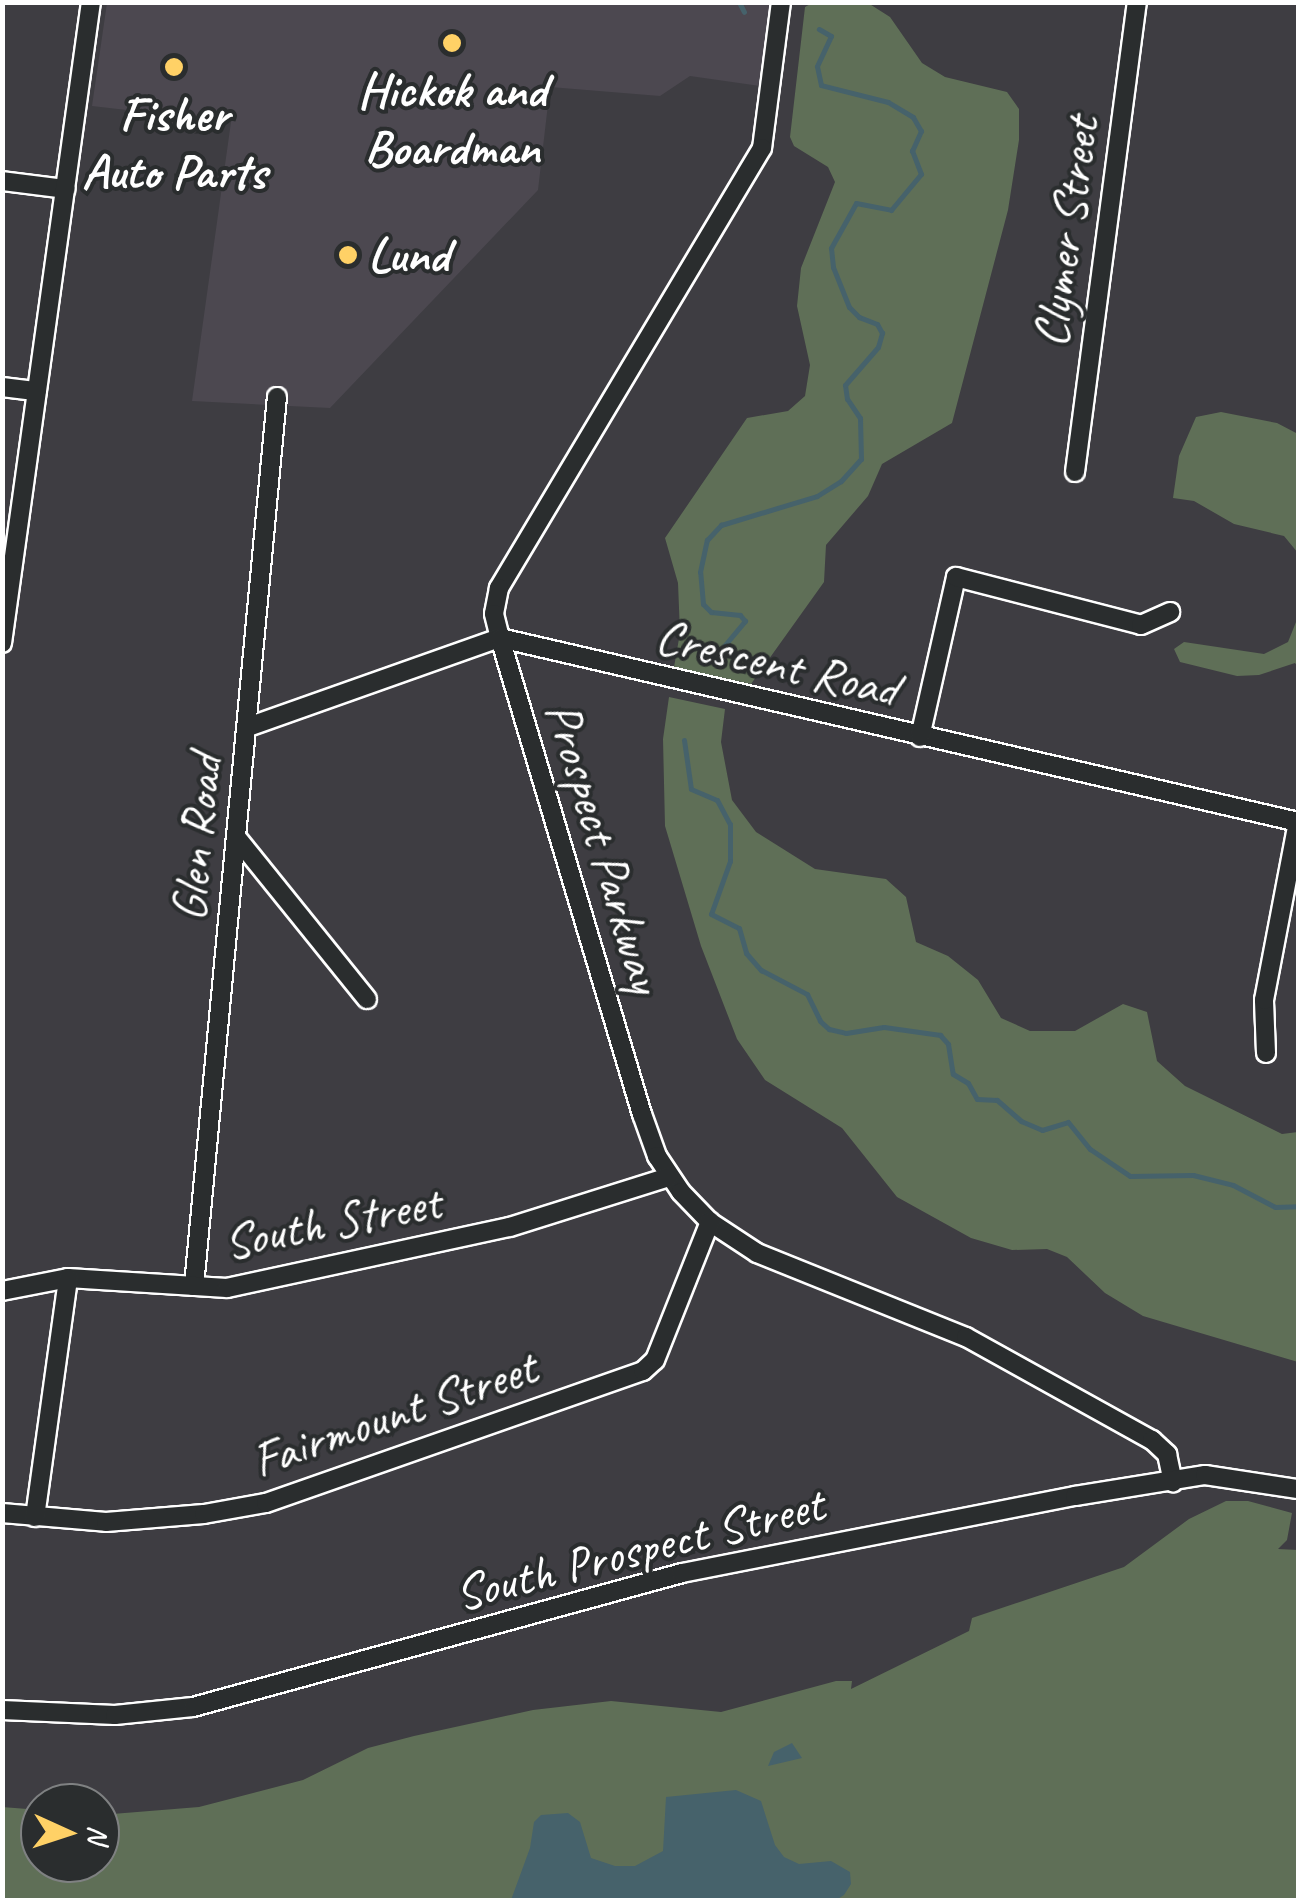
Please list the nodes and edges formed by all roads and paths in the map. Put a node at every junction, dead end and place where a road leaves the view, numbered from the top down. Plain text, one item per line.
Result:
1 (91, 2) edge
2 (781, 2) edge
3 (1137, 2) edge
4 (2, 181) edge
5 (65, 189) junction
6 (2, 386) edge
7 (38, 391) junction
8 (277, 397) dead end
9 (1075, 472) dead end
10 (1170, 612) dead end
11 (4, 620) edge
12 (500, 638) junction
13 (2, 644) edge
14 (248, 727) junction
15 (920, 737) junction
16 (1298, 822) edge
17 (237, 838) junction
18 (367, 999) dead end
19 (1266, 1054) dead end
20 (670, 1177) junction
21 (710, 1222) junction
22 (68, 1278) junction
23 (194, 1286) junction
24 (2, 1290) edge
25 (1173, 1482) junction
26 (1298, 1489) edge
27 (2, 1513) edge
28 (35, 1517) junction
29 (2, 1710) edge

1 - 5 street
2 - 12 street, Prospect Parkway
3 - 9 street, Clymer Street
4 - 5 street
5 - 7 street
6 - 7 street
7 - 11 street
8 - 14 street, Glen Road
10 - 15 street
11 - 13 street
12 - 14 street
12 - 15 street, Crescent Road
12 - 20 street, Prospect Parkway
14 - 17 street, Glen Road
15 - 16 street, Crescent Road
16 - 19 street
17 - 18 street
17 - 23 street, Glen Road
20 - 21 street, Prospect Parkway
20 - 23 street, South Street
21 - 25 street, Prospect Parkway
21 - 28 street, Fairmount Street
22 - 23 street, South Street
22 - 24 street, South Street
22 - 28 street
25 - 26 street, South Prospect Street
25 - 29 street, South Prospect Street
27 - 28 street, Fairmount Street

